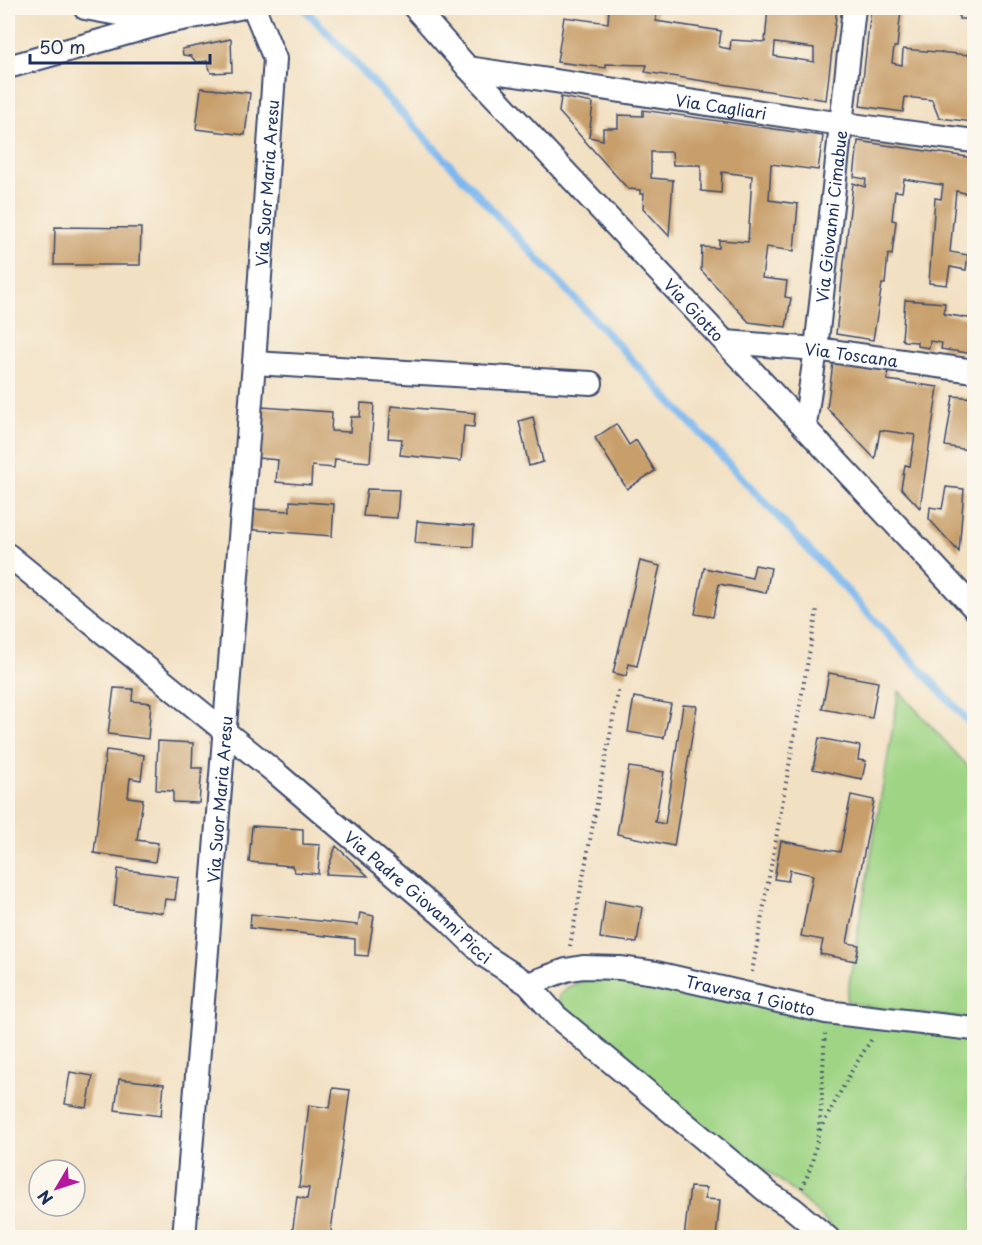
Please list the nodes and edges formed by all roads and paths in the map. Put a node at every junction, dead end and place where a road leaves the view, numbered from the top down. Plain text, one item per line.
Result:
1 (85, 8) edge
2 (239, 8) edge
3 (254, 8) edge
4 (854, 8) edge
5 (421, 10) edge
6 (167, 22) junction
7 (8, 67) edge
8 (468, 68) junction
9 (841, 123) junction
10 (975, 141) edge
11 (726, 342) junction
12 (816, 349) junction
13 (255, 363) junction
14 (975, 371) edge
15 (591, 383) dead end
16 (805, 425) junction
17 (8, 555) edge
18 (975, 608) edge
19 (817, 610) dead end
20 (619, 687) dead end
21 (225, 732) junction
22 (566, 970) junction
23 (528, 984) junction
24 (751, 994) junction
25 (826, 1012) junction
26 (900, 1020) junction
27 (975, 1029) edge
28 (819, 1133) junction
29 (792, 1208) junction
30 (184, 1238) edge
31 (828, 1238) edge

1 - 6 street
2 - 6 street
3 - 13 street, Via Suor Maria Aresu
4 - 9 street, Via Giovanni Cimabue
5 - 8 street, Via Giotto
6 - 7 street
8 - 9 street, Via Cagliari
8 - 11 street, Via Giotto
9 - 10 street, Via Cagliari
9 - 12 street, Via Giovanni Cimabue
11 - 12 street, Via Toscana
11 - 16 street, Via Giotto
12 - 14 street, Via Toscana
12 - 16 street, Via Giovanni Cimabue
13 - 15 street
13 - 21 street, Via Suor Maria Aresu
16 - 18 street, Via Giotto
17 - 21 street, Via Padre Giovanni Picci
19 - 24 path
20 - 22 path
21 - 23 street, Via Padre Giovanni Picci
21 - 30 street, Via Suor Maria Aresu
22 - 23 street, Traversa 1 Giotto
22 - 24 street, Traversa 1 Giotto
23 - 29 street, Via Padre Giovanni Picci
24 - 25 street, Traversa 1 Giotto
25 - 26 street, Traversa 1 Giotto
25 - 28 path
26 - 27 street, Traversa 1 Giotto
26 - 28 path
28 - 29 path
29 - 31 street, Via Padre Giovanni Picci

